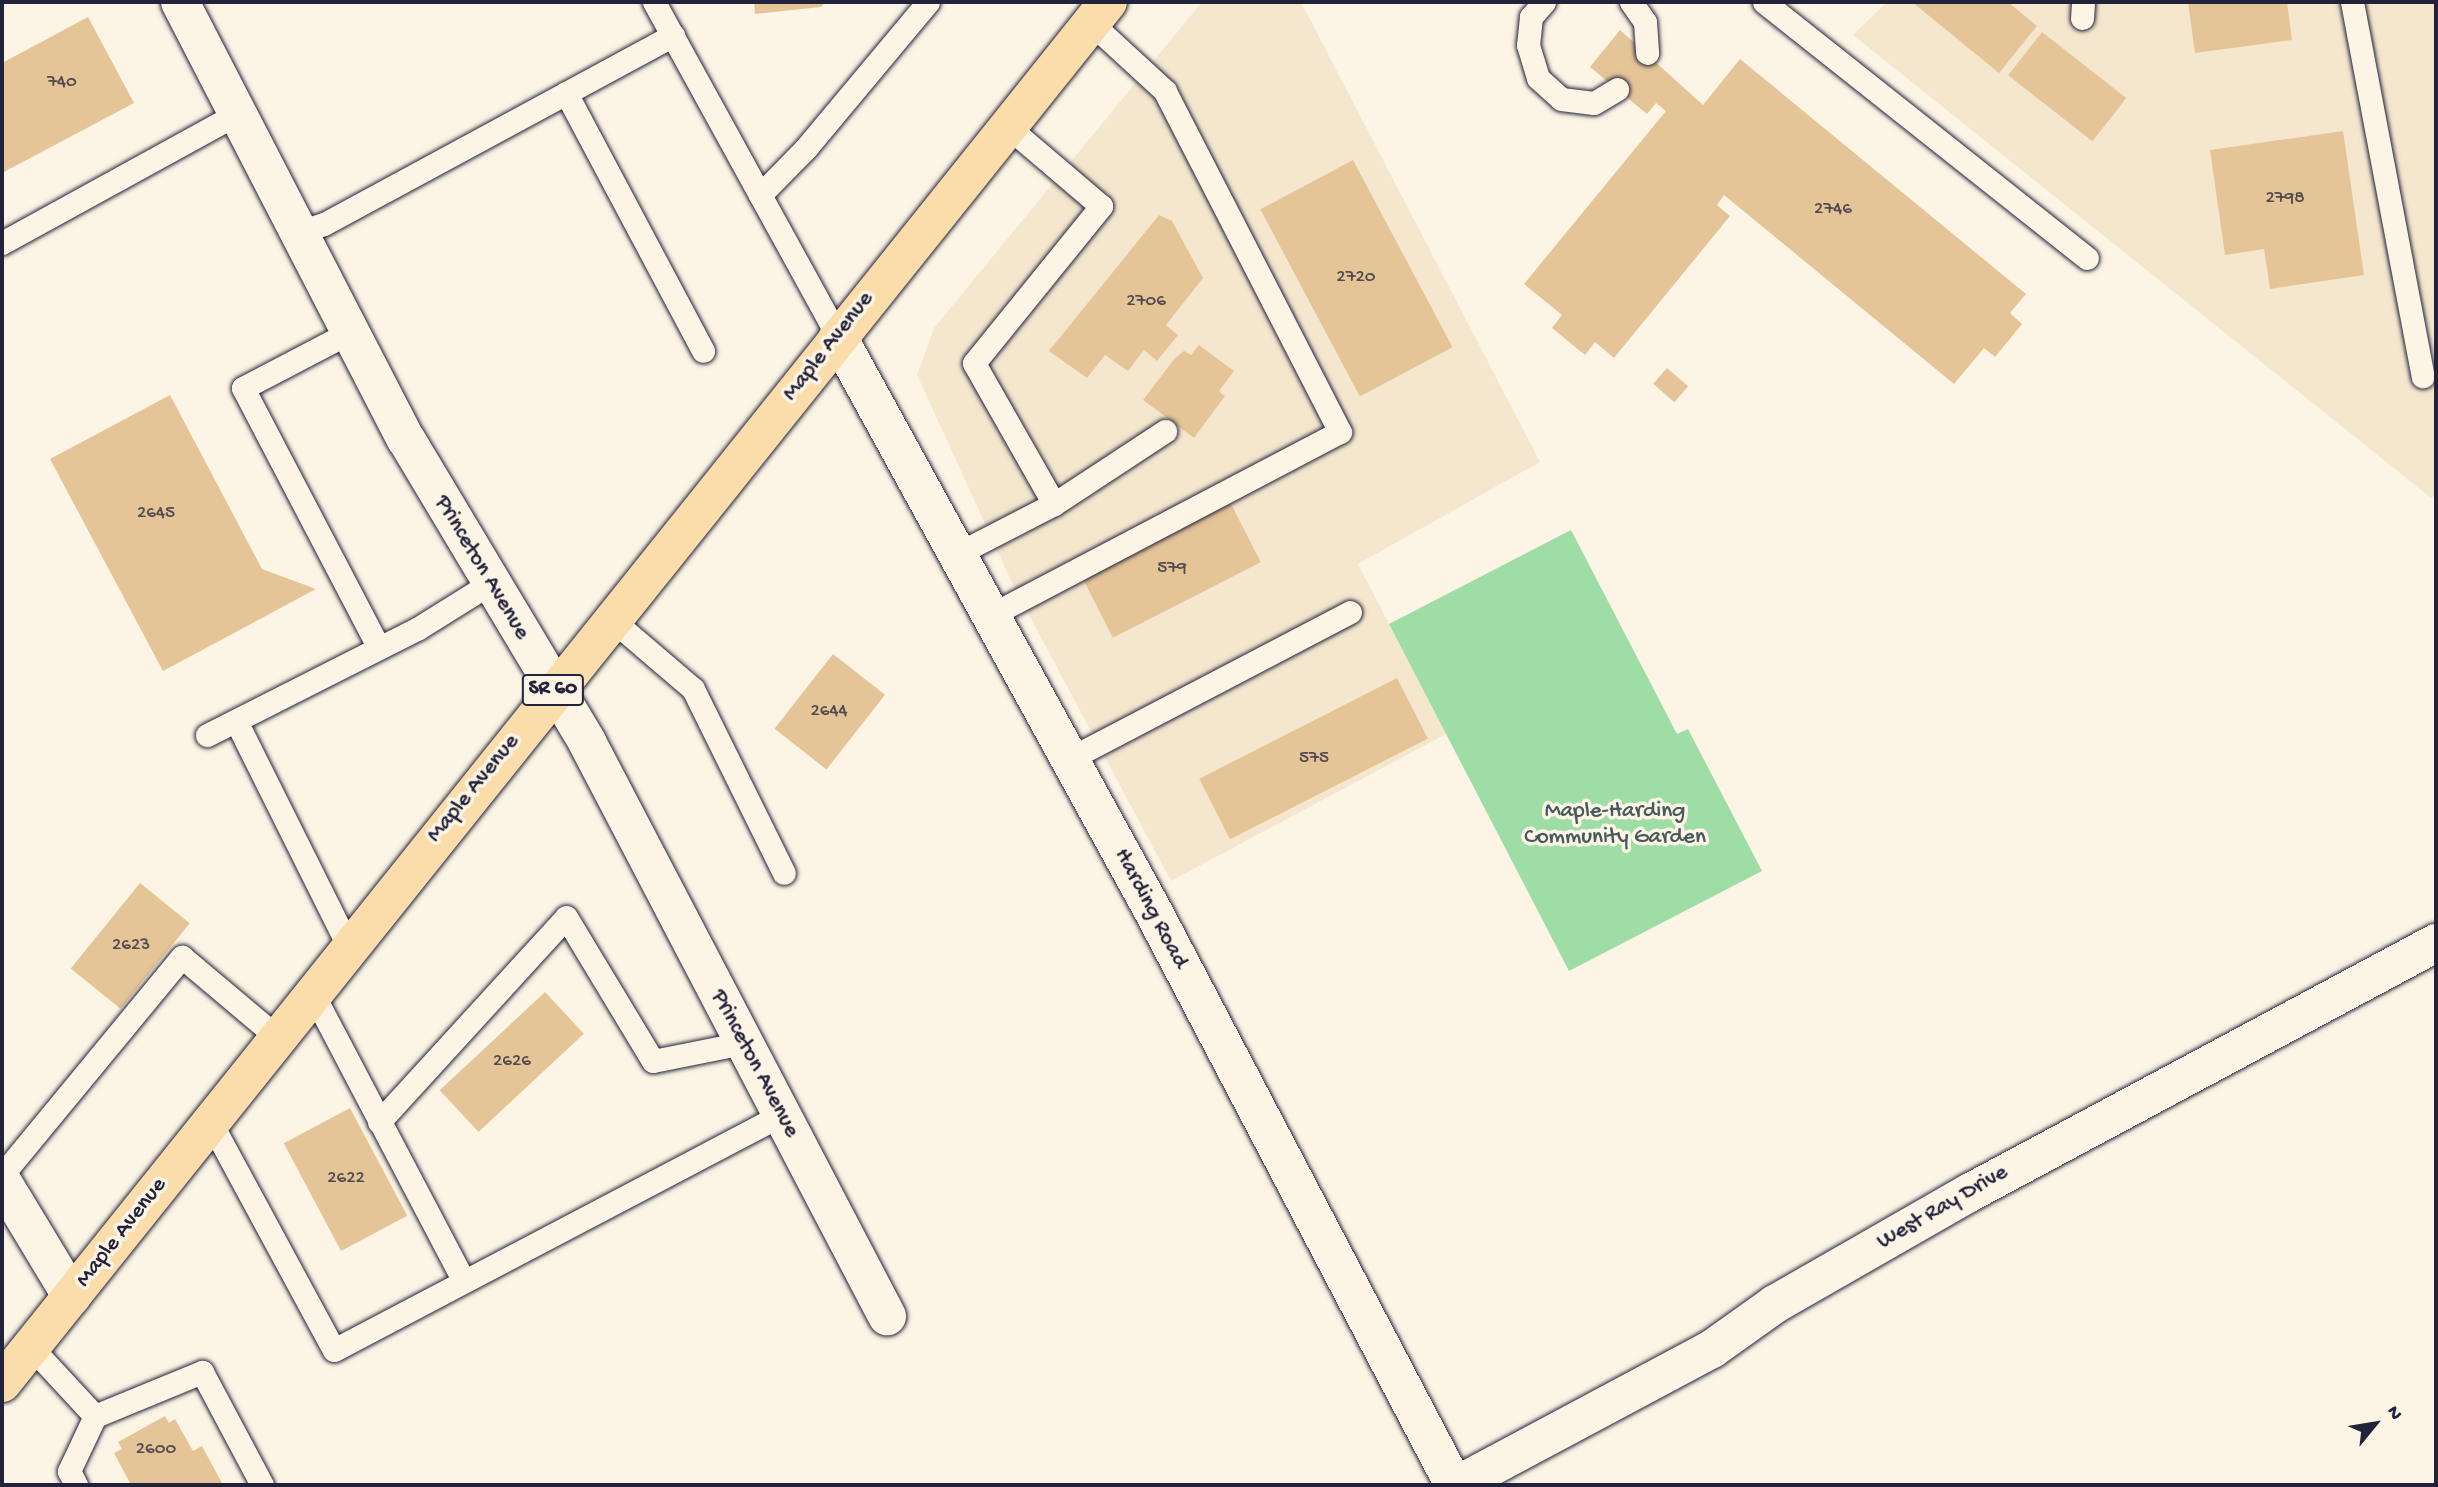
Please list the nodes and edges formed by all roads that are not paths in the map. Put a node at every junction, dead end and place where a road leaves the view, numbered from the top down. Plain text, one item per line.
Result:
1 (180, 2) edge
2 (928, 2) edge
3 (1544, 2) edge
4 (1631, 2) edge
5 (1764, 2) edge
6 (2352, 2) edge
7 (1100, 12) edge
8 (666, 14) edge
9 (1647, 53) dead end
10 (1617, 89) dead end
11 (566, 93) junction
12 (238, 113) junction
13 (1007, 126) junction
14 (760, 194) junction
15 (299, 232) junction
16 (2, 243) edge
17 (2087, 258) dead end
18 (352, 331) junction
19 (838, 337) junction
20 (703, 351) dead end
21 (2423, 376) dead end
22 (1165, 430) dead end
23 (1054, 504) junction
24 (957, 554) junction
25 (489, 584) junction
26 (1350, 612) dead end
27 (991, 615) junction
28 (610, 618) junction
29 (379, 648) junction
30 (554, 689) junction
31 (236, 721) junction
32 (207, 735) dead end
33 (1069, 759) junction
34 (783, 873) dead end
35 (2436, 943) edge
36 (348, 946) junction
37 (312, 992) junction
38 (277, 1037) junction
39 (743, 1043) junction
40 (781, 1115) junction
41 (211, 1121) junction
42 (379, 1122) junction
43 (2, 1175) edge
44 (2, 1181) edge
45 (462, 1278) junction
46 (72, 1297) junction
47 (887, 1316) dead end
48 (31, 1347) junction
49 (2, 1383) edge
50 (94, 1416) junction
51 (75, 1485) edge
52 (262, 1485) edge
53 (1455, 1485) edge

1 - 12 street, Princeton Avenue
2 - 14 lane
3 - 10 lane
4 - 9 lane
5 - 17 lane
6 - 21 lane
7 - 13 main road, Maple Avenue / SR 60
7 - 27 lane
8 - 11 lane
8 - 14 lane
11 - 15 lane
11 - 20 lane
12 - 15 street, Princeton Avenue
12 - 16 lane
13 - 19 main road, Maple Avenue / SR 60
13 - 23 lane
14 - 19 lane
15 - 18 street, Princeton Avenue
18 - 25 street, Princeton Avenue
18 - 29 lane
19 - 24 street, Harding Road
19 - 28 main road, Maple Avenue / SR 60
22 - 23 lane
23 - 24 lane
24 - 27 street, Harding Road
25 - 29 lane
25 - 30 street, Princeton Avenue
26 - 33 lane
27 - 33 street, Harding Road
28 - 30 main road, Maple Avenue / SR 60
28 - 34 lane
29 - 31 lane
30 - 36 main road, Maple Avenue / SR 60
30 - 39 street, Princeton Avenue
31 - 32 lane
31 - 36 lane
33 - 53 street, Harding Road
35 - 53 street, West Ray Drive
36 - 37 main road, Maple Avenue / SR 60
37 - 38 main road, Maple Avenue / SR 60
37 - 42 lane
38 - 41 main road, Maple Avenue / SR 60
38 - 43 lane
39 - 40 street, Princeton Avenue
39 - 42 lane
40 - 45 lane
40 - 47 street, Princeton Avenue
41 - 45 lane
41 - 46 main road, Maple Avenue / SR 60
42 - 45 lane
44 - 46 street
46 - 48 main road, Maple Avenue / SR 60
48 - 49 main road, Maple Avenue / SR 60
48 - 50 lane
50 - 51 lane
50 - 52 lane

